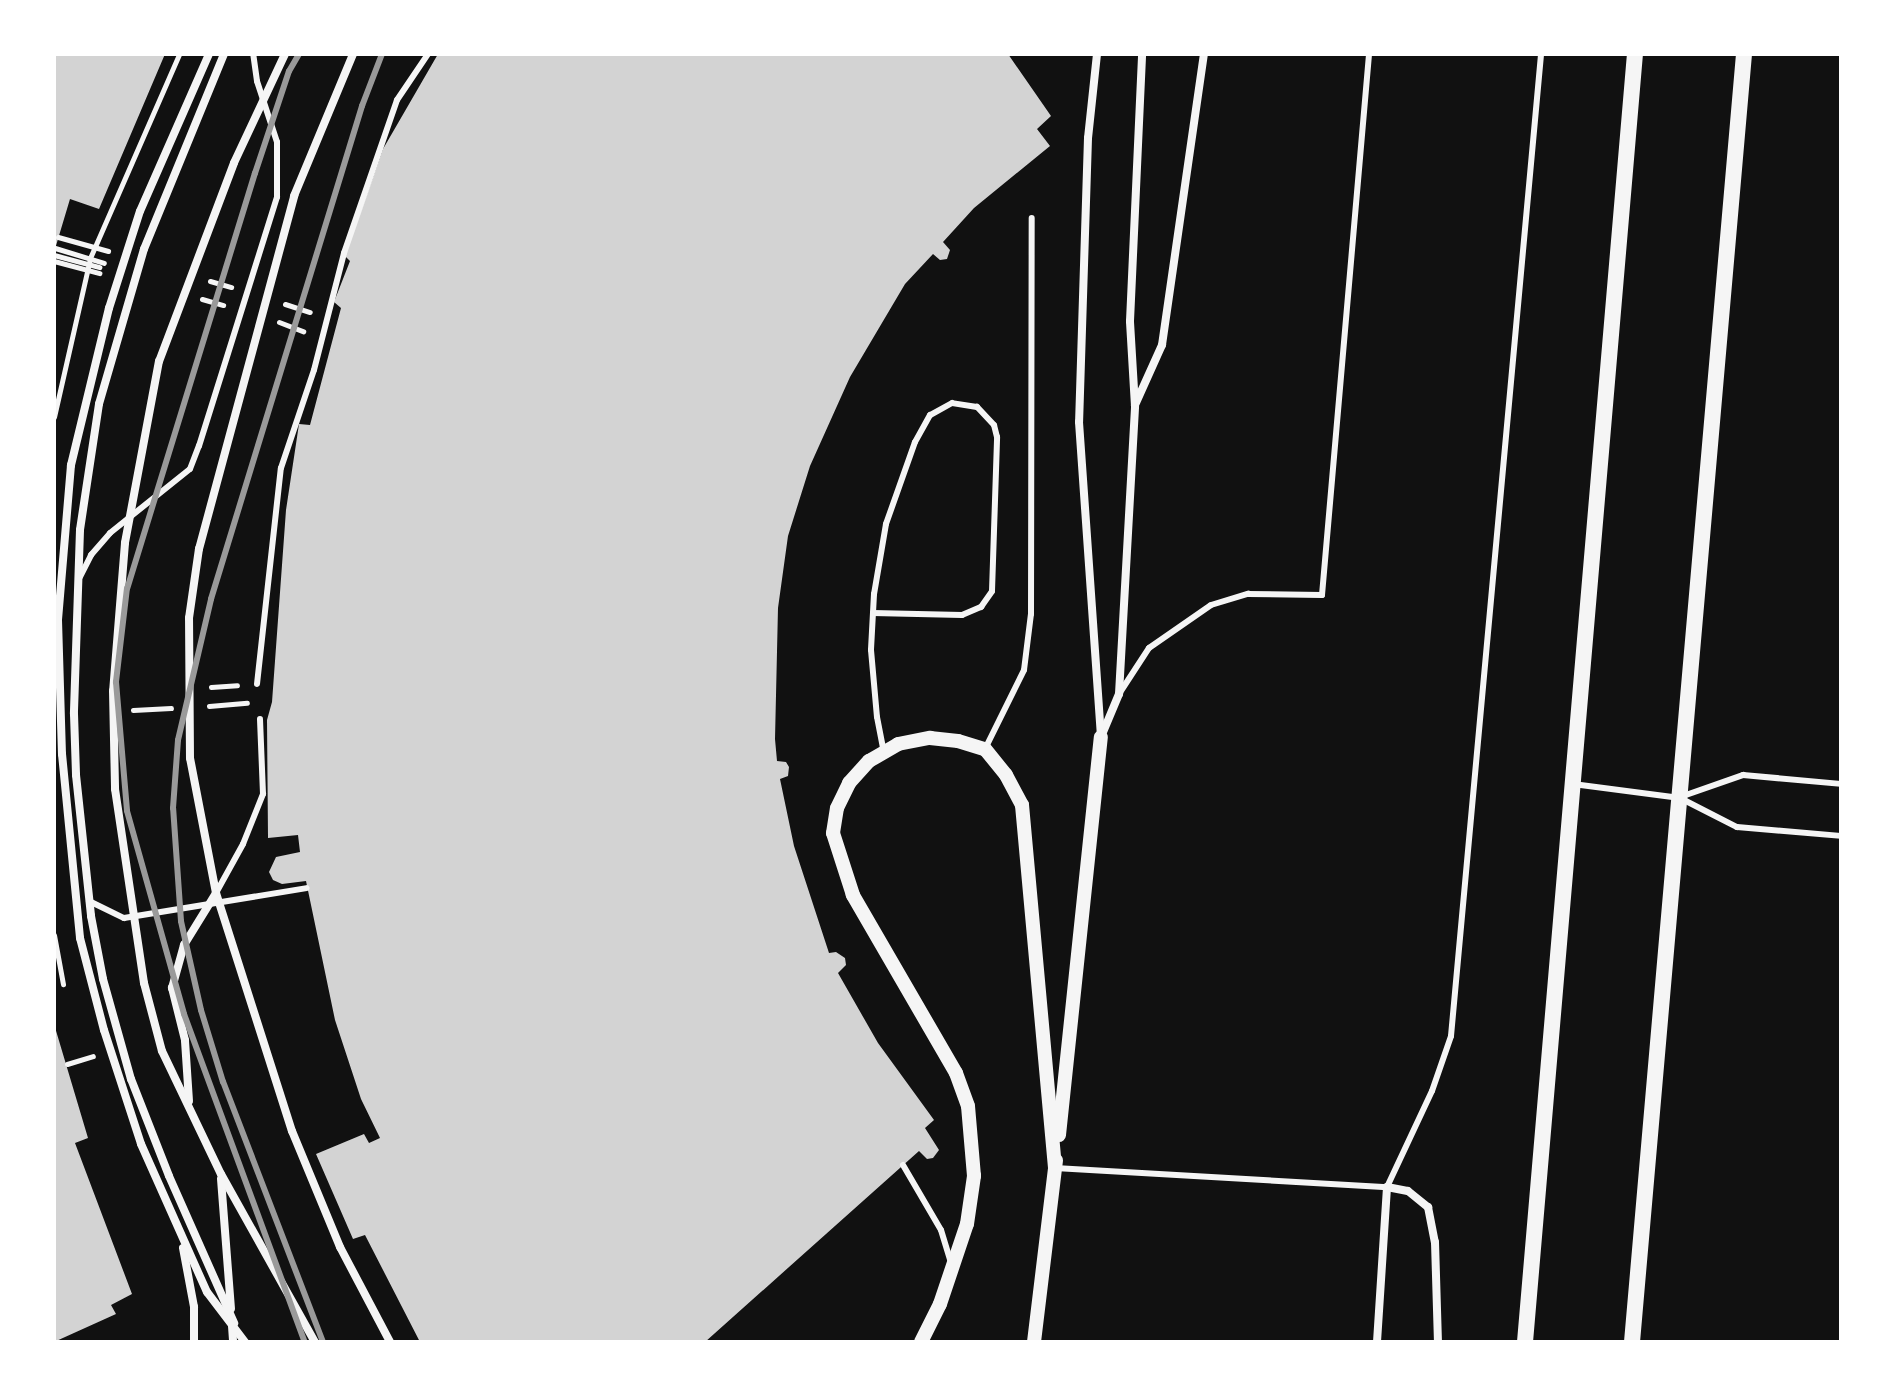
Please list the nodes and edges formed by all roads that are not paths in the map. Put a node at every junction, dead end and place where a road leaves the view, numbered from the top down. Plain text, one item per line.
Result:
1 (209, 54) edge
2 (224, 54) edge
3 (253, 54) edge
4 (285, 54) edge
5 (353, 54) edge
6 (428, 54) edge
7 (1097, 54) edge
8 (1142, 54) edge
9 (1204, 54) edge
10 (1369, 54) edge
11 (1541, 54) edge
12 (1635, 54) edge
13 (1744, 54) edge
14 (1032, 218) dead end
15 (1135, 406) junction
16 (77, 584) junction
17 (873, 613) junction
18 (257, 684) dead end
19 (1119, 694) junction
20 (260, 719) dead end
21 (1101, 737) junction
22 (985, 749) junction
23 (884, 752) junction
24 (1573, 784) junction
25 (1841, 784) edge
26 (1680, 798) junction
27 (1841, 836) edge
28 (307, 888) dead end
29 (216, 893) junction
30 (89, 901) junction
31 (189, 1106) junction
32 (903, 1165) dead end
33 (1055, 1168) junction
34 (221, 1174) junction
35 (169, 1176) junction
36 (1387, 1187) junction
37 (953, 1267) junction
38 (232, 1325) junction
39 (194, 1342) edge
40 (233, 1342) edge
41 (243, 1342) edge
42 (315, 1342) edge
43 (390, 1342) edge
44 (921, 1342) edge
45 (1034, 1342) edge
46 (1377, 1342) edge
47 (1438, 1342) edge
48 (1525, 1342) edge
49 (1632, 1342) edge

1 - 38 street
2 - 16 street
3 - 16 lane
4 - 31 street
5 - 29 street
6 - 18 lane
7 - 21 street
8 - 15 street
9 - 15 street
10 - 19 lane
11 - 36 lane
12 - 24 main road
13 - 26 main road
14 - 22 lane
15 - 19 street
16 - 30 street
17 - 17 lane
17 - 23 lane
19 - 21 street
20 - 29 lane
21 - 33 street
22 - 23 street
22 - 33 street
23 - 37 street
24 - 26 lane
24 - 48 main road
25 - 26 lane
26 - 27 lane
26 - 49 main road
28 - 30 lane
29 - 31 street
29 - 43 street
30 - 35 street
31 - 34 street
32 - 37 lane
33 - 36 lane
33 - 45 street
34 - 38 street
34 - 42 street
35 - 39 street
35 - 41 street
36 - 46 street
36 - 47 street
37 - 44 street
38 - 40 street
38 - 41 street

